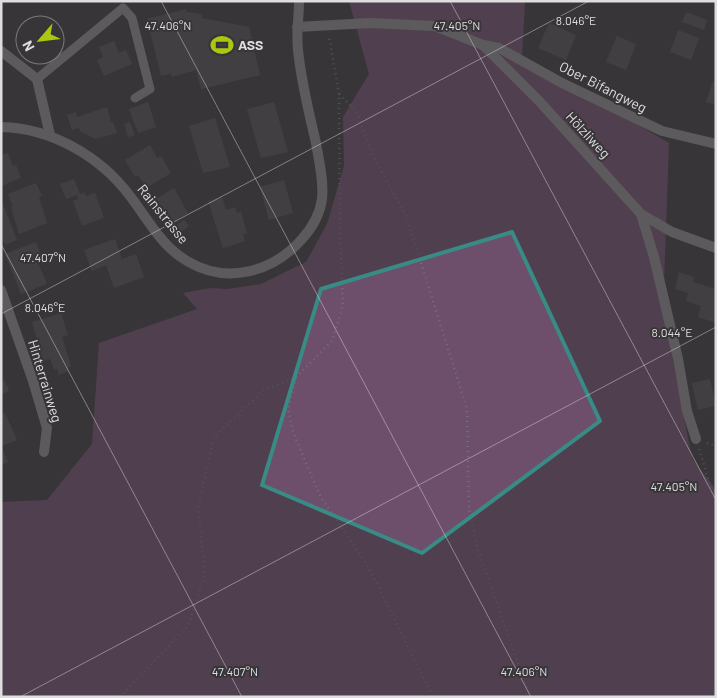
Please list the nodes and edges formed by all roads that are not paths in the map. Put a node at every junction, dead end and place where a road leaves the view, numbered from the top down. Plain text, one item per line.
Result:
1 (299, 1) edge
2 (297, 28) junction
3 (482, 45) junction
4 (1, 52) edge
5 (37, 79) junction
6 (135, 98) dead end
7 (1, 127) edge
8 (50, 135) junction
9 (716, 144) edge
10 (641, 214) junction
11 (716, 248) edge
12 (1, 290) edge
13 (696, 439) road end
14 (44, 452) dead end

1 - 2 street, Rainstrasse
2 - 3 street, Hölzliweg
2 - 8 street, Rainstrasse
3 - 9 street, Ober Bifangweg
3 - 10 street, Hölzliweg
4 - 5 street
5 - 6 lane
5 - 8 street
7 - 8 street, Rainstrasse
10 - 11 street
10 - 13 street, Hölzliweg
12 - 14 street, Hinterrainweg

